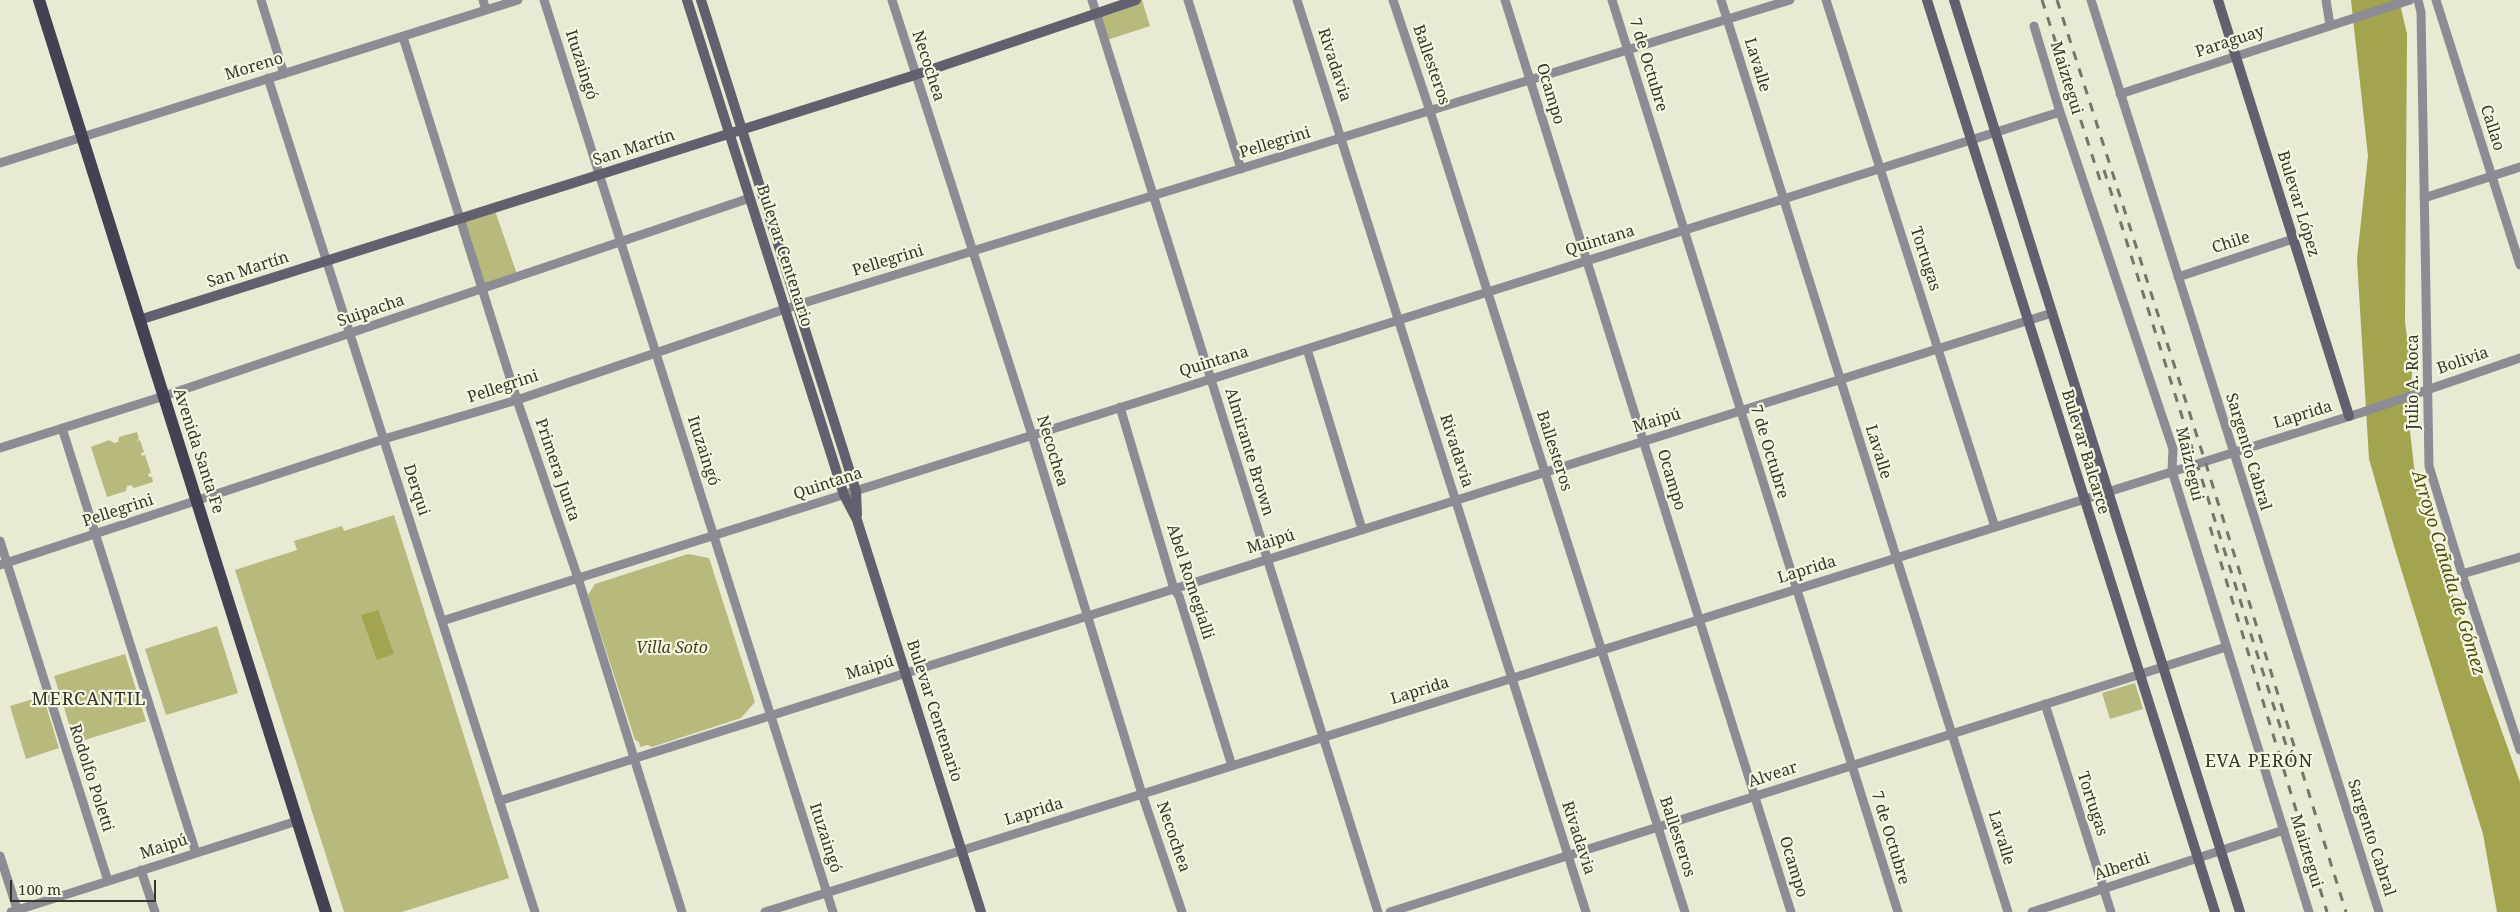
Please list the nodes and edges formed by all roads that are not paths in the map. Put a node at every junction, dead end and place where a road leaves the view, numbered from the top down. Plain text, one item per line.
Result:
1 (38, 0) edge
2 (261, 0) edge
3 (483, 0) edge
4 (518, 0) edge
5 (544, 0) edge
6 (687, 0) edge
7 (701, 0) edge
8 (892, 0) edge
9 (1092, 0) edge
10 (1136, 0) edge
11 (1188, 0) edge
12 (1297, 0) edge
13 (1393, 0) edge
14 (1505, 0) edge
15 (1612, 0) edge
16 (1721, 0) edge
17 (1790, 0) edge
18 (1826, 0) edge
19 (1927, 0) edge
20 (1954, 0) edge
21 (2091, 0) edge
22 (2218, 0) edge
23 (2326, 0) edge
24 (2418, 0) edge
25 (2436, 0) edge
26 (2407, 1) edge
27 (486, 10) junction
28 (1096, 13) junction
29 (1727, 19) junction
30 (2034, 26) dead end
31 (2330, 26) junction
32 (404, 37) junction
33 (1628, 50) junction
34 (2236, 55) junction
35 (284, 74) junction
36 (915, 75) junction
37 (268, 78) junction
38 (1530, 80) junction
39 (2120, 94) junction
40 (1430, 110) junction
41 (2060, 112) junction
42 (742, 130) junction
43 (1995, 132) junction
44 (730, 134) junction
45 (82, 137) junction
46 (1341, 138) junction
47 (1971, 140) junction
48 (0, 163) edge
49 (2520, 166) edge
50 (1880, 168) junction
51 (1241, 169) junction
52 (600, 175) junction
53 (2492, 176) junction
54 (1152, 196) junction
55 (750, 198) junction
56 (2424, 198) junction
57 (1783, 199) junction
58 (460, 219) junction
59 (1684, 230) junction
60 (2293, 238) junction
61 (621, 242) junction
62 (972, 251) junction
63 (1587, 260) junction
64 (327, 261) junction
65 (2520, 265) edge
66 (2178, 276) junction
67 (482, 290) junction
68 (1488, 292) junction
69 (797, 305) junction
70 (785, 309) junction
71 (2052, 313) junction
72 (140, 320) junction
73 (1399, 320) junction
74 (2028, 320) junction
75 (350, 334) junction
76 (1939, 348) junction
77 (1307, 349) junction
78 (655, 351) junction
79 (2520, 358) edge
80 (1210, 379) junction
81 (1840, 379) junction
82 (2427, 390) junction
83 (164, 396) junction
84 (517, 400) junction
85 (1120, 407) junction
86 (1741, 410) junction
87 (2360, 413) joint
88 (2349, 416) junction
89 (62, 428) junction
90 (1032, 435) junction
91 (384, 440) junction
92 (1644, 441) junction
93 (0, 448) edge
94 (2232, 452) junction
95 (1545, 472) junction
96 (2171, 472) junction
97 (856, 491) junction
98 (2108, 492) junction
99 (844, 495) junction
100 (2084, 499) junction
101 (1456, 500) junction
102 (197, 502) junction
103 (857, 520) junction
104 (1995, 527) junction
105 (1362, 529) junction
106 (95, 534) junction
107 (714, 535) junction
108 (0, 541) edge
109 (2520, 557) edge
110 (1895, 558) junction
111 (1267, 559) junction
112 (3, 564) edge
113 (2462, 574) junction
114 (578, 578) junction
115 (1174, 589) junction
116 (1795, 590) junction
117 (1088, 616) junction
118 (1698, 620) junction
119 (442, 621) junction
120 (2226, 647) junction
121 (1602, 650) junction
122 (2164, 667) junction
123 (906, 673) junction
124 (2140, 675) junction
125 (1512, 678) junction
126 (2045, 704) junction
127 (770, 715) junction
128 (1952, 734) junction
129 (1323, 737) junction
130 (2520, 750) edge
131 (635, 758) junction
132 (1232, 766) junction
133 (1852, 766) junction
134 (1142, 794) junction
135 (1755, 796) junction
136 (499, 800) junction
137 (298, 821) junction
138 (1658, 827) junction
139 (2284, 830) junction
140 (962, 850) junction
141 (2221, 851) junction
142 (196, 853) junction
143 (0, 856) edge
144 (1568, 856) junction
145 (2198, 858) junction
146 (141, 870) junction
147 (108, 881) junction
148 (2104, 889) junction
149 (827, 893) junction
150 (15, 911) edge
151 (155, 912) edge
152 (326, 912) edge
153 (534, 912) edge
154 (682, 912) edge
155 (765, 912) edge
156 (833, 912) edge
157 (982, 912) edge
158 (1182, 912) edge
159 (1378, 912) edge
160 (1390, 912) edge
161 (1586, 912) edge
162 (1685, 912) edge
163 (1791, 912) edge
164 (1898, 912) edge
165 (2008, 912) edge
166 (2032, 912) edge
167 (2111, 912) edge
168 (2215, 912) edge
169 (2240, 912) edge
170 (2309, 912) edge
171 (2380, 912) edge

1 - 45 main road, Avenida Santa Fe
2 - 35 street
3 - 27 street
4 - 27 street, Moreno
5 - 52 street, Ituzaingó
6 - 44 main road, Bulevar Centenario
7 - 42 main road, Bulevar Centenario
8 - 36 street, Necochea
9 - 28 street, Almirante Brown
10 - 28 main road, San Martín
11 - 51 street
12 - 46 street, Rivadavia
13 - 40 street, Ballesteros
14 - 38 street, Ocampo
15 - 33 street, 7 de Octubre
16 - 29 street, Lavalle
17 - 29 street, Pellegrini
18 - 50 street, Tortugas
19 - 47 main road, Bulevar Balcarce
20 - 43 main road, Bulevar Balcarce
21 - 39 street, Sargento Cabral
22 - 34 main road, Bulevar López
23 - 31 street
24 - 56 street, Julio A. Roca
25 - 53 street, Callao
26 - 31 street, Paraguay
27 - 32 street, Moreno
28 - 36 main road, San Martín
28 - 54 street, Almirante Brown
29 - 33 street, Pellegrini
29 - 57 street, Lavalle
30 - 41 street, Maiztegui
31 - 34 street, Paraguay
32 - 35 street, Moreno
32 - 58 street, Primera Junta
33 - 38 street, Pellegrini
33 - 59 street, 7 de Octubre
34 - 39 street, Paraguay
34 - 60 main road, Bulevar López
35 - 37 street, Moreno
36 - 42 main road, San Martín
36 - 62 street, Necochea
37 - 45 street, Moreno
37 - 64 street, Derqui
38 - 40 street, Pellegrini
38 - 63 street, Ocampo
39 - 66 street, Sargento Cabral
40 - 46 street, Pellegrini
40 - 68 street, Ballesteros
41 - 43 street, Quintana
41 - 96 street, Maiztegui
42 - 44 main road, San Martín
42 - 69 main road, Bulevar Centenario
43 - 47 street, Quintana
43 - 71 main road, Bulevar Balcarce
44 - 52 main road, San Martín
44 - 55 main road, Bulevar Centenario
45 - 48 street, Moreno
45 - 72 main road, Avenida Santa Fe
46 - 51 street, Pellegrini
46 - 73 street, Rivadavia
47 - 50 street, Quintana
47 - 74 main road, Bulevar Balcarce
49 - 53 street
50 - 57 street, Quintana
50 - 76 street, Tortugas
51 - 54 street, Pellegrini
52 - 58 main road, San Martín
52 - 61 street, Ituzaingó
53 - 56 street
53 - 65 street, Callao
54 - 62 street, Pellegrini
54 - 80 street, Almirante Brown
55 - 61 street, Suipacha
55 - 70 main road, Bulevar Centenario
56 - 82 street, Julio A. Roca
57 - 59 street, Quintana
57 - 81 street, Lavalle
58 - 64 main road, San Martín
58 - 67 street, Primera Junta
59 - 63 street, Quintana
59 - 86 street, 7 de Octubre
60 - 66 street, Chile
60 - 88 main road, Bulevar López
61 - 67 street, Suipacha
61 - 78 street, Ituzaingó
62 - 69 street, Pellegrini
62 - 90 street, Necochea
63 - 68 street, Quintana
63 - 92 street, Ocampo
64 - 72 main road, San Martín
64 - 75 street, Derqui
66 - 94 street, Sargento Cabral
67 - 75 street, Suipacha
67 - 84 street, Primera Junta
68 - 73 street, Quintana
68 - 95 street, Ballesteros
69 - 70 street, Pellegrini
69 - 97 main road, Bulevar Centenario
70 - 78 street, Pellegrini
70 - 99 main road, Bulevar Centenario
71 - 74 street, Maipú
71 - 98 main road, Bulevar Balcarce
72 - 83 main road, Avenida Santa Fe
73 - 77 street, Quintana
73 - 101 street, Rivadavia
74 - 76 street, Maipú
74 - 100 main road, Bulevar Balcarce
75 - 83 street, Suipacha
75 - 91 street, Derqui
76 - 81 street, Maipú
76 - 104 street, Tortugas
77 - 80 street, Quintana
77 - 105 street
78 - 84 street, Pellegrini
78 - 107 street, Ituzaingó
79 - 82 street, Bolivia
80 - 85 street, Quintana
80 - 111 street, Almirante Brown
81 - 86 street, Maipú
81 - 110 street, Lavalle
82 - 87 street, Bolivia
82 - 113 street, Julio A. Roca
83 - 89 street, Suipacha
83 - 102 main road, Avenida Santa Fe
84 - 91 street, Pellegrini
84 - 114 street, Primera Junta
85 - 90 street, Quintana
85 - 115 street, Abel Romegialli
86 - 92 street, Maipú
86 - 116 street, 7 de Octubre
87 - 88 street, Laprida
88 - 94 street, Laprida
89 - 93 street, Suipacha
89 - 106 street
90 - 97 street, Quintana
90 - 117 street, Necochea
91 - 102 street, Pellegrini
91 - 119 street, Derqui
92 - 95 street, Maipú
92 - 118 street, Ocampo
94 - 96 street, Laprida
94 - 171 street, Sargento Cabral
95 - 101 street, Maipú
95 - 121 street, Ballesteros
96 - 98 street, Laprida
96 - 120 street, Maiztegui
97 - 99 street, Quintana
97 - 103 main road, Bulevar Centenario
98 - 100 street, Laprida
98 - 122 main road, Bulevar Balcarce
99 - 103 main road, Bulevar Centenario
99 - 107 street, Quintana
100 - 104 street, Laprida
100 - 124 main road, Bulevar Balcarce
101 - 105 street, Maipú
101 - 125 street, Rivadavia
102 - 106 street, Pellegrini
102 - 137 main road, Avenida Santa Fe
103 - 123 main road, Bulevar Centenario
104 - 110 street, Laprida
105 - 111 street, Maipú
106 - 112 street, Pellegrini
106 - 142 street
107 - 114 street, Quintana
107 - 127 street, Ituzaingó
108 - 112 street, Rodolfo Poletti
109 - 113 street
110 - 116 street, Laprida
110 - 128 street, Lavalle
111 - 115 street, Maipú
111 - 129 street, Almirante Brown
112 - 147 street, Rodolfo Poletti
113 - 130 street, Julio A. Roca
114 - 119 street, Quintana
114 - 131 street, Primera Junta
115 - 117 street, Maipú
115 - 132 street, Abel Romegialli
116 - 118 street, Laprida
116 - 133 street, 7 de Octubre
117 - 123 street, Maipú
117 - 134 street, Necochea
118 - 121 street, Laprida
118 - 135 street, Ocampo
119 - 136 street, Derqui
120 - 122 street, Alvear
120 - 139 street, Maiztegui
121 - 125 street, Laprida
121 - 138 street, Ballesteros
122 - 124 street, Alvear
122 - 141 main road, Bulevar Balcarce
123 - 127 street, Maipú
123 - 140 main road, Bulevar Centenario
124 - 126 street, Alvear
124 - 145 main road, Bulevar Balcarce
125 - 129 street, Laprida
125 - 144 street, Rivadavia
126 - 128 street, Alvear
126 - 148 street, Tortugas
127 - 131 street, Maipú
127 - 149 street, Ituzaingó
128 - 133 street, Alvear
128 - 165 street, Lavalle
129 - 132 street, Laprida
129 - 159 street, Almirante Brown
131 - 136 street, Maipú
131 - 154 street, Primera Junta
132 - 134 street, Laprida
133 - 135 street, Alvear
133 - 164 street, 7 de Octubre
134 - 140 street, Laprida
134 - 158 street, Necochea
135 - 138 street, Alvear
135 - 163 street, Ocampo
136 - 153 street, Derqui
137 - 142 street, Maipú
137 - 152 main road, Avenida Santa Fe
138 - 144 street, Alvear
138 - 162 street, Ballesteros
139 - 141 street, Alberdi
139 - 170 street, Maiztegui
140 - 149 street, Laprida
140 - 157 main road, Bulevar Centenario
141 - 145 street, Alberdi
141 - 169 main road, Bulevar Balcarce
142 - 146 street, Maipú
143 - 150 street
144 - 160 street, Alvear
144 - 161 street, Rivadavia
145 - 148 street, Alberdi
145 - 168 main road, Bulevar Balcarce
146 - 147 street, Maipú
146 - 151 street
147 - 150 street, Maipú
148 - 166 street, Alberdi
148 - 167 street, Tortugas
149 - 155 street, Laprida
149 - 156 street, Ituzaingó

